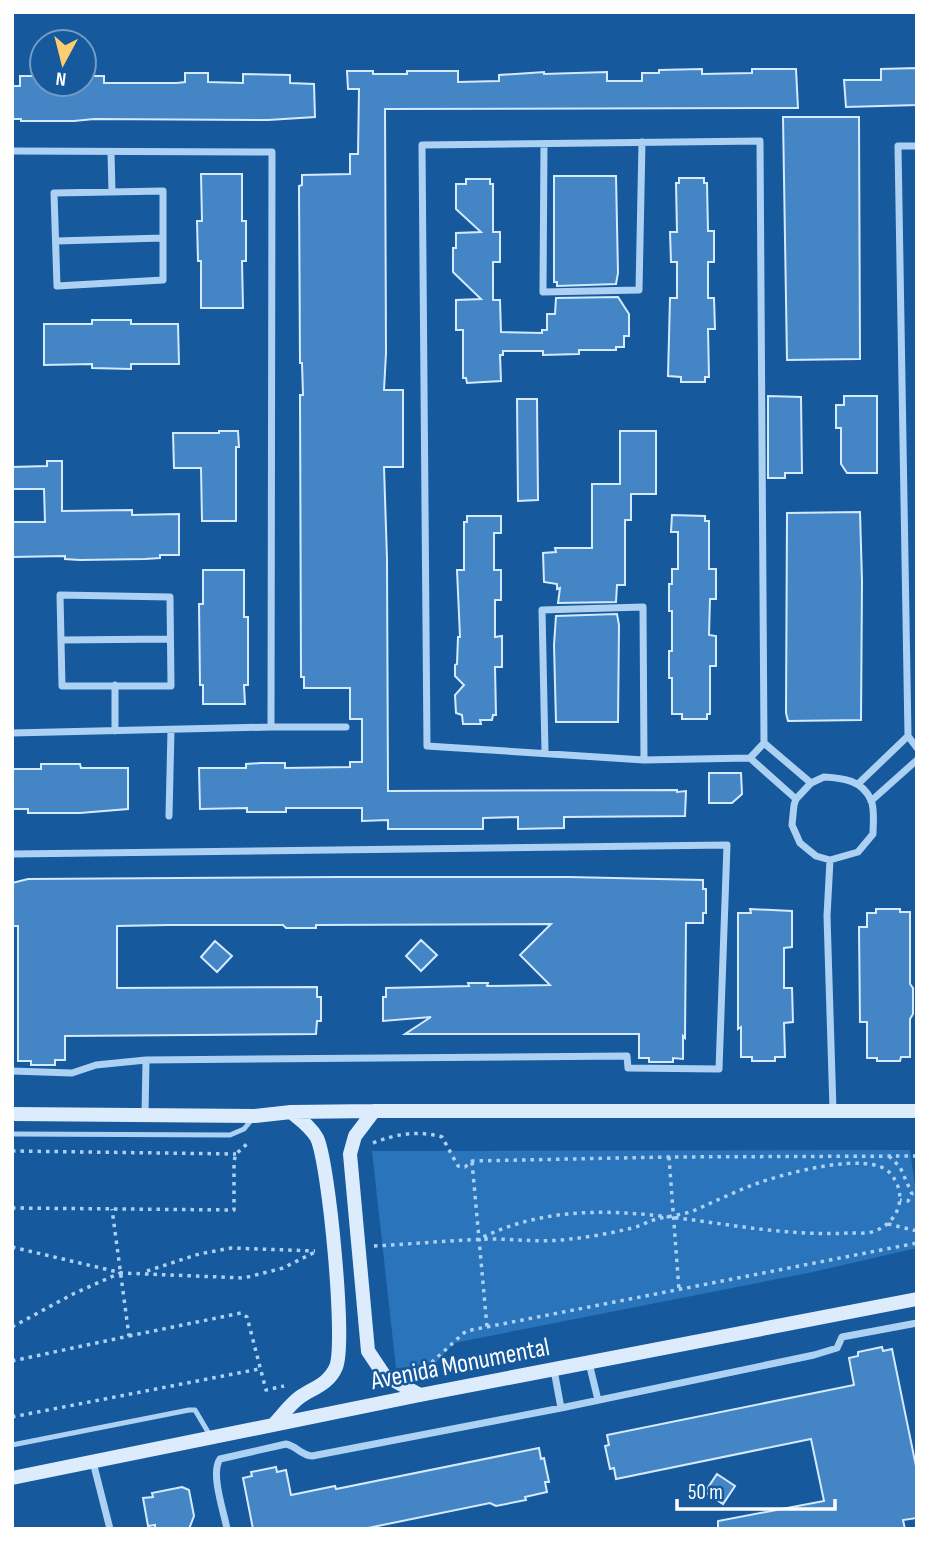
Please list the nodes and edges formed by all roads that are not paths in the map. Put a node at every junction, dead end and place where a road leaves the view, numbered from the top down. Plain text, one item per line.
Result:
1 (642, 142) junction
2 (544, 144) junction
3 (917, 146) edge
4 (12, 151) edge
5 (111, 153) junction
6 (112, 192) junction
7 (163, 238) junction
8 (56, 241) junction
9 (170, 639) junction
10 (62, 640) junction
11 (115, 685) junction
12 (271, 727) junction
13 (345, 727) dead end
14 (172, 730) junction
15 (116, 731) junction
16 (12, 733) edge
17 (908, 736) junction
18 (764, 743) junction
19 (917, 748) edge
20 (545, 752) junction
21 (750, 758) junction
22 (645, 760) junction
23 (917, 760) edge
24 (811, 783) junction
25 (858, 784) junction
26 (796, 799) junction
27 (871, 801) junction
28 (169, 816) dead end
29 (12, 854) edge
30 (830, 860) junction
31 (146, 1060) junction
32 (12, 1071) edge
33 (374, 1111) junction
34 (833, 1111) junction
35 (917, 1111) edge
36 (291, 1112) junction
37 (12, 1114) edge
38 (145, 1115) junction
39 (255, 1116) junction
40 (12, 1134) edge
41 (917, 1299) edge
42 (917, 1323) edge
43 (589, 1363) junction
44 (554, 1370) junction
45 (420, 1395) junction
46 (597, 1400) junction
47 (561, 1408) junction
48 (274, 1424) junction
49 (212, 1438) junction
50 (12, 1445) edge
51 (93, 1462) junction
52 (12, 1478) edge
53 (110, 1529) edge
54 (227, 1529) edge

1 - 2 street
1 - 2 street
1 - 18 street
2 - 20 street
3 - 17 street
4 - 5 street
5 - 6 street
5 - 12 street
6 - 7 street
6 - 8 street
7 - 8 street
7 - 8 street
9 - 10 street
9 - 10 street
9 - 11 street
10 - 11 street
11 - 15 street
12 - 13 street
12 - 14 street
14 - 15 street
14 - 28 street
15 - 16 street
17 - 19 street
17 - 25 street
18 - 21 street
18 - 24 street
20 - 22 street
20 - 22 street
21 - 22 street
21 - 26 street
23 - 27 street
24 - 25 street
24 - 26 street
25 - 27 street
26 - 30 street
27 - 30 street
29 - 31 street
30 - 34 street
31 - 32 street
31 - 38 street
33 - 34 street
33 - 36 street
33 - 45 street
34 - 35 street
36 - 39 street
36 - 48 street
37 - 38 street
38 - 39 street
39 - 40 lane
41 - 43 street, Avenida Monumental
42 - 46 street
43 - 44 street, Avenida Monumental
43 - 46 street
44 - 45 street, Avenida Monumental
44 - 47 street
45 - 48 street, Avenida Monumental
46 - 47 street
47 - 54 street
48 - 49 street, Avenida Monumental
49 - 50 lane
49 - 51 street, Avenida Monumental
51 - 52 street, Avenida Monumental
51 - 53 street

